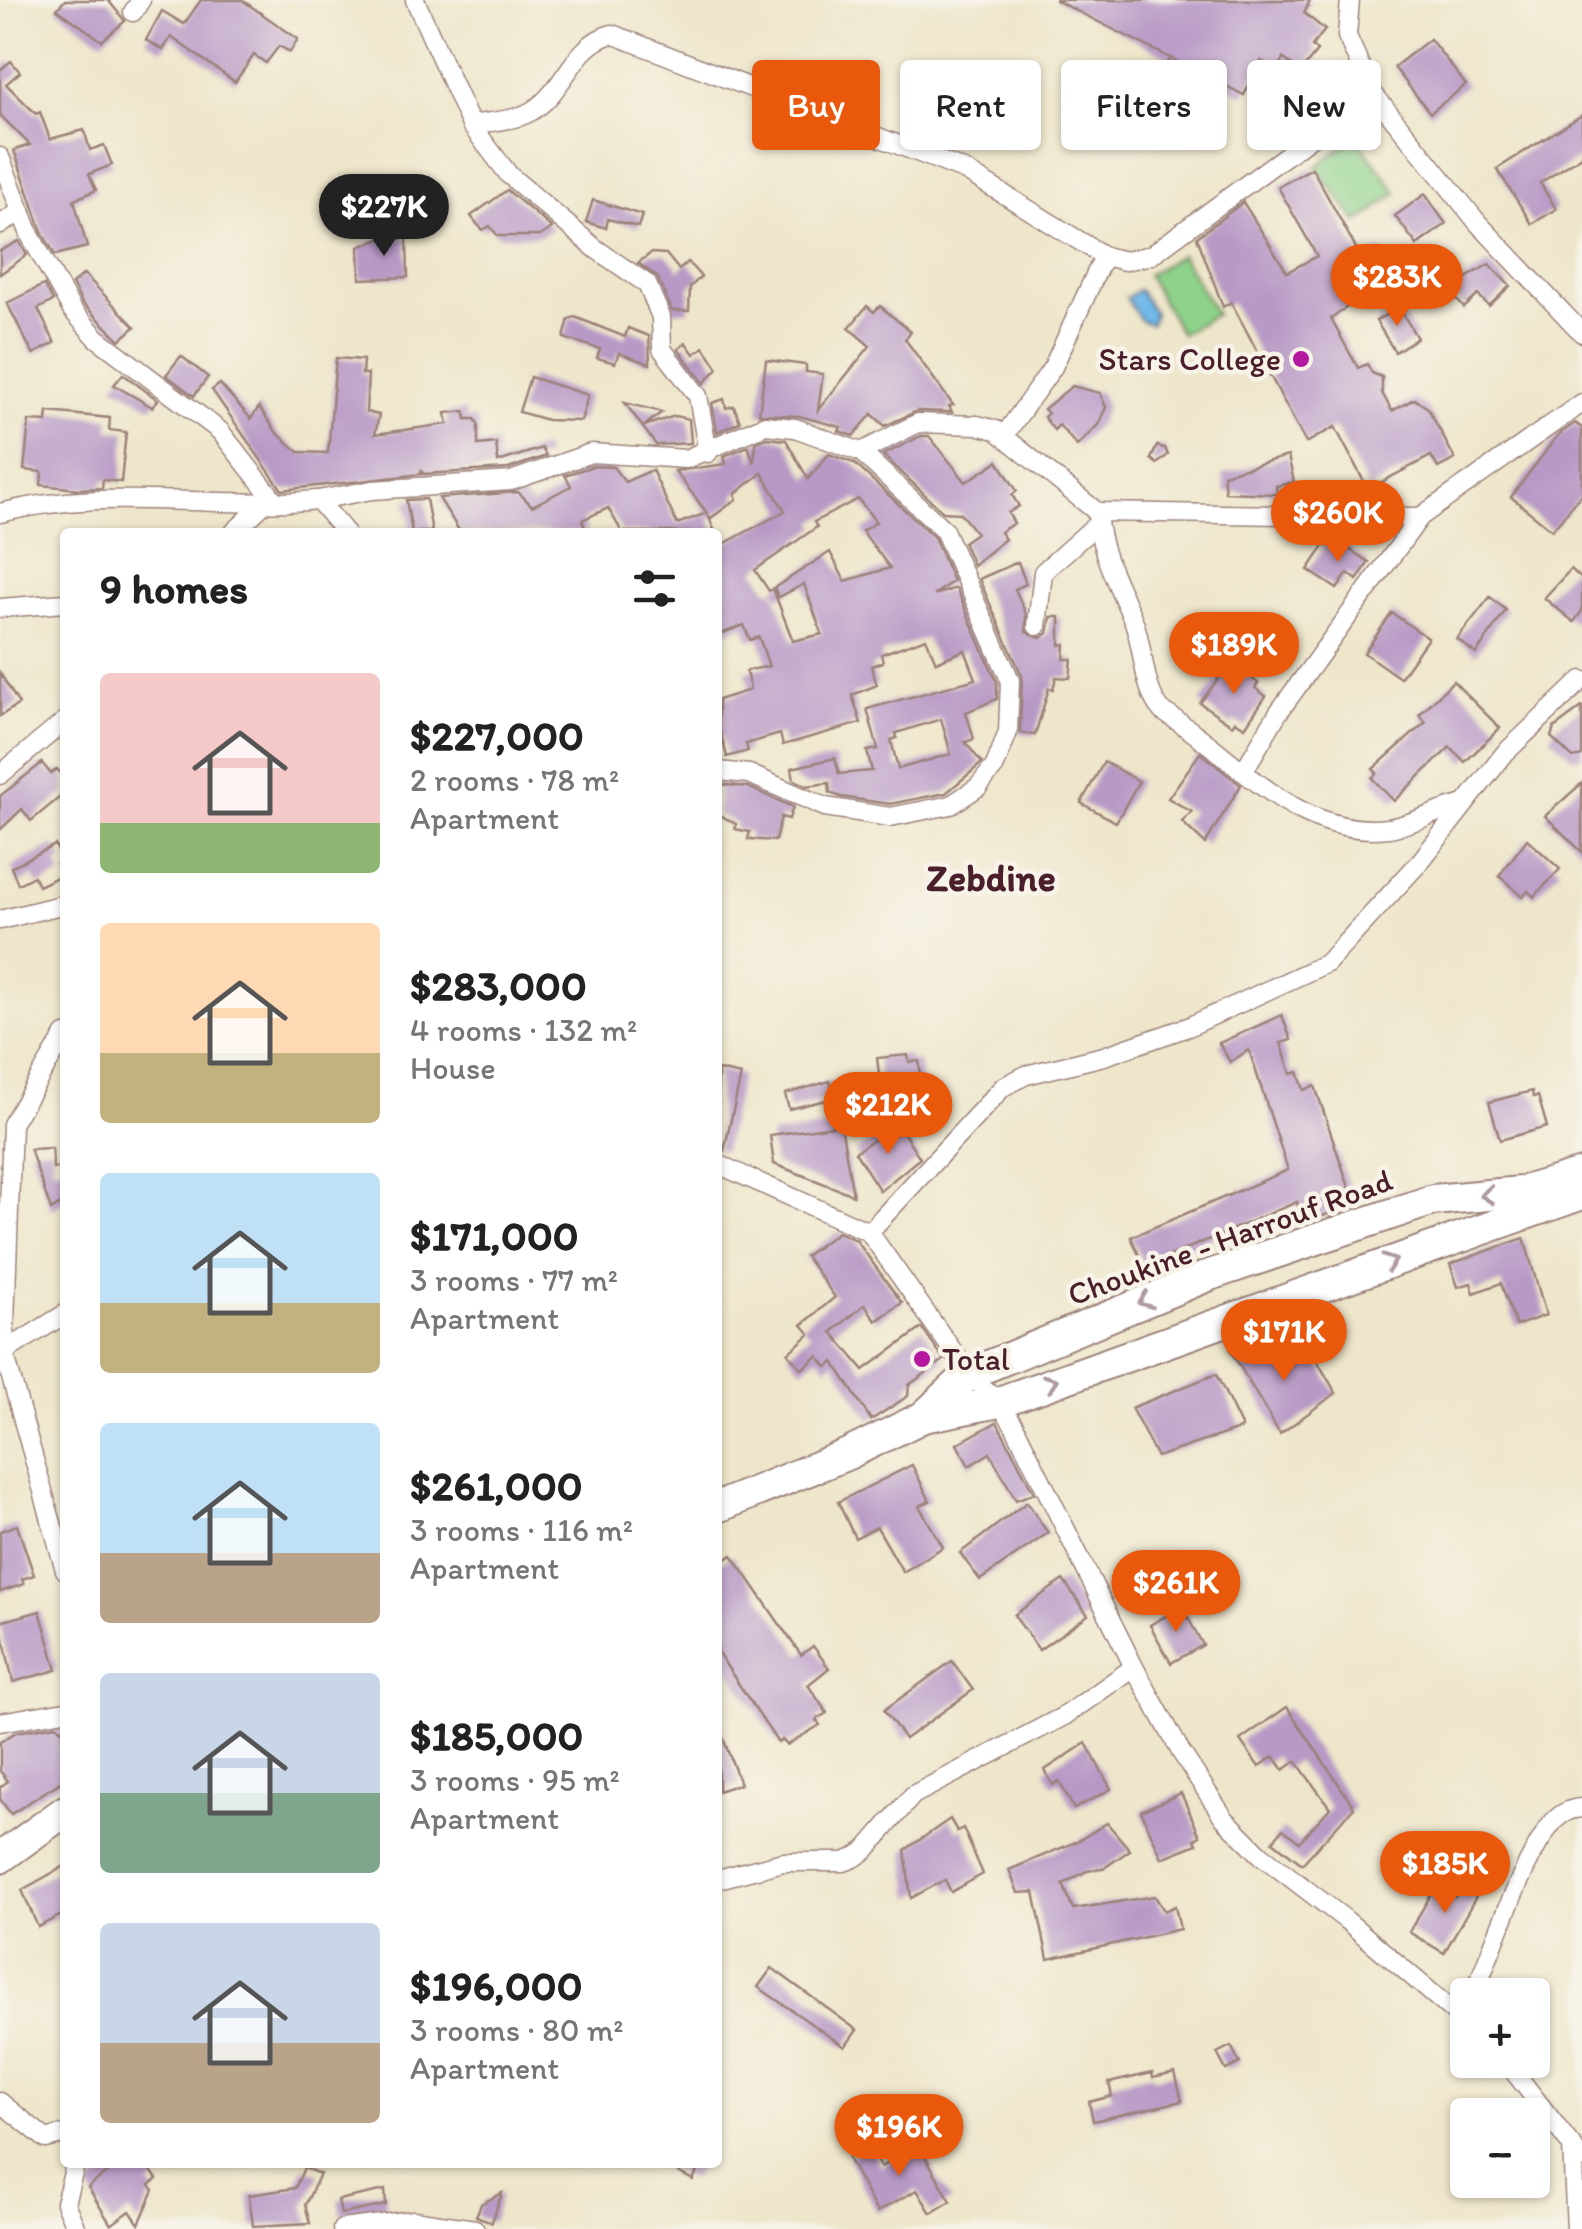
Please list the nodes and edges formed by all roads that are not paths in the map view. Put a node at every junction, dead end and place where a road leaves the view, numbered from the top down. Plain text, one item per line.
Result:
1 (415, 0) edge
2 (1350, 0) edge
3 (1358, 60) edge
4 (1381, 103) edge
5 (472, 125) junction
6 (1294, 150) edge
7 (0, 157) edge
8 (21, 212) junction
9 (0, 224) edge
10 (1104, 256) junction
11 (1582, 333) edge
12 (1582, 404) edge
13 (1004, 436) junction
14 (861, 452) junction
15 (708, 453) junction
16 (318, 500) junction
17 (271, 501) junction
18 (0, 513) edge
19 (1420, 517) junction
20 (1097, 518) junction
21 (239, 528) edge
22 (342, 528) edge
23 (60, 603) edge
24 (0, 608) edge
25 (1037, 626) dead end
26 (1582, 680) edge
27 (60, 725) edge
28 (722, 771) edge
29 (1243, 772) junction
30 (0, 775) edge
31 (1461, 805) junction
32 (60, 905) edge
33 (0, 920) edge
34 (60, 1043) edge
35 (6, 1129) edge
36 (722, 1166) edge
37 (1582, 1174) edge
38 (1582, 1194) edge
39 (869, 1232) junction
40 (60, 1317) edge
41 (4, 1352) junction
42 (968, 1374) junction
43 (999, 1402) junction
44 (923, 1417) junction
45 (722, 1505) edge
46 (60, 1529) edge
47 (1134, 1667) junction
48 (60, 1712) edge
49 (0, 1722) edge
50 (1582, 1808) edge
51 (60, 1815) edge
52 (0, 1858) edge
53 (722, 1878) edge
54 (1480, 1978) edge
55 (1450, 2004) edge
56 (1519, 2078) edge
57 (0, 2102) edge
58 (60, 2135) edge
59 (1577, 2152) edge
60 (74, 2168) edge
61 (76, 2229) edge
62 (342, 2229) edge
63 (476, 2229) edge
64 (1576, 2229) edge

1 - 5 street
2 - 3 street
4 - 11 street
5 - 10 street
5 - 15 street
6 - 10 street
7 - 8 street
8 - 9 street
8 - 17 street
10 - 13 street
12 - 19 street
13 - 14 street
13 - 20 street
14 - 15 street
14 - 28 street
15 - 16 street
16 - 17 street
16 - 22 street
17 - 18 street
17 - 21 street
19 - 20 street
19 - 29 street
20 - 25 street
20 - 29 street
23 - 24 street
26 - 31 street
27 - 30 street
29 - 31 street
31 - 39 street
32 - 33 street
34 - 35 street
35 - 41 street
36 - 39 street
37 -> 42 main road, Choukine - Harrouf Road
43 -> 38 main road, Choukine - Harrouf Road
39 - 42 street
40 - 41 street
41 - 46 street
42 - 43 street
42 - 44 main road, Choukine - Harrouf Road
43 - 44 main road, Choukine - Harrouf Road
43 - 47 street
44 - 45 main road, Choukine - Harrouf Road
47 - 53 street
47 - 55 street
48 - 49 street
50 - 54 street
51 - 52 main road
56 - 59 street
57 - 58 street
59 - 64 street
60 - 61 street
62 - 63 street

